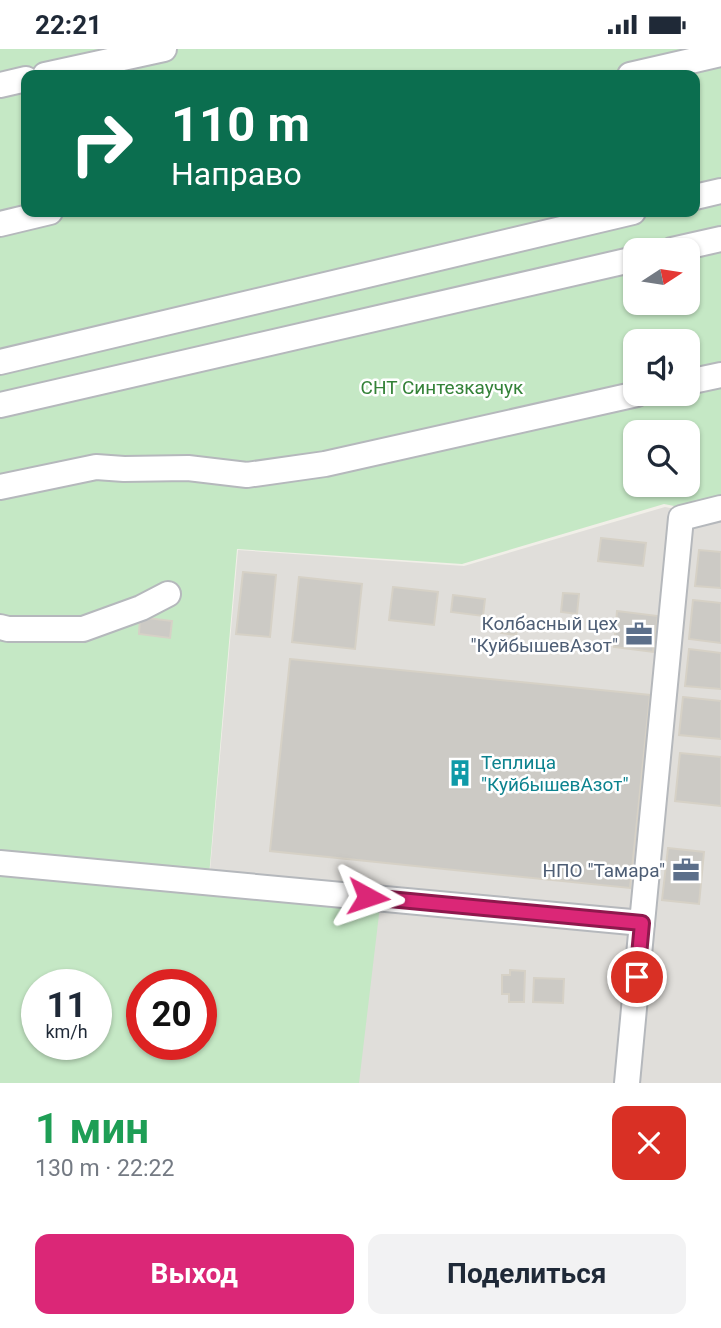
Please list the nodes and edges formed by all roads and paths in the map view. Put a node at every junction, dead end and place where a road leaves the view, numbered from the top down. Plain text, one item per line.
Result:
1 (164, 49) edge
2 (721, 54) edge
3 (68, 70) edge
4 (652, 70) edge
5 (21, 80) edge
6 (0, 85) edge
7 (721, 191) edge
8 (700, 196) edge
9 (27, 217) edge
10 (611, 217) edge
11 (0, 223) edge
12 (721, 239) edge
13 (700, 244) edge
14 (623, 261) edge
15 (0, 362) edge
16 (721, 375) edge
17 (700, 379) edge
18 (623, 397) edge
19 (0, 405) edge
20 (0, 487) edge
21 (721, 508) edge
22 (168, 594) dead end
23 (0, 627) edge
24 (0, 863) edge
25 (642, 923) junction
26 (627, 1083) edge

1 - 3 street
2 - 4 street
5 - 6 street
7 - 8 street
9 - 11 street
10 - 15 street
12 - 13 street
14 - 19 street
16 - 17 street
18 - 20 street
21 - 25 street
22 - 23 street
24 - 25 street
25 - 26 street

